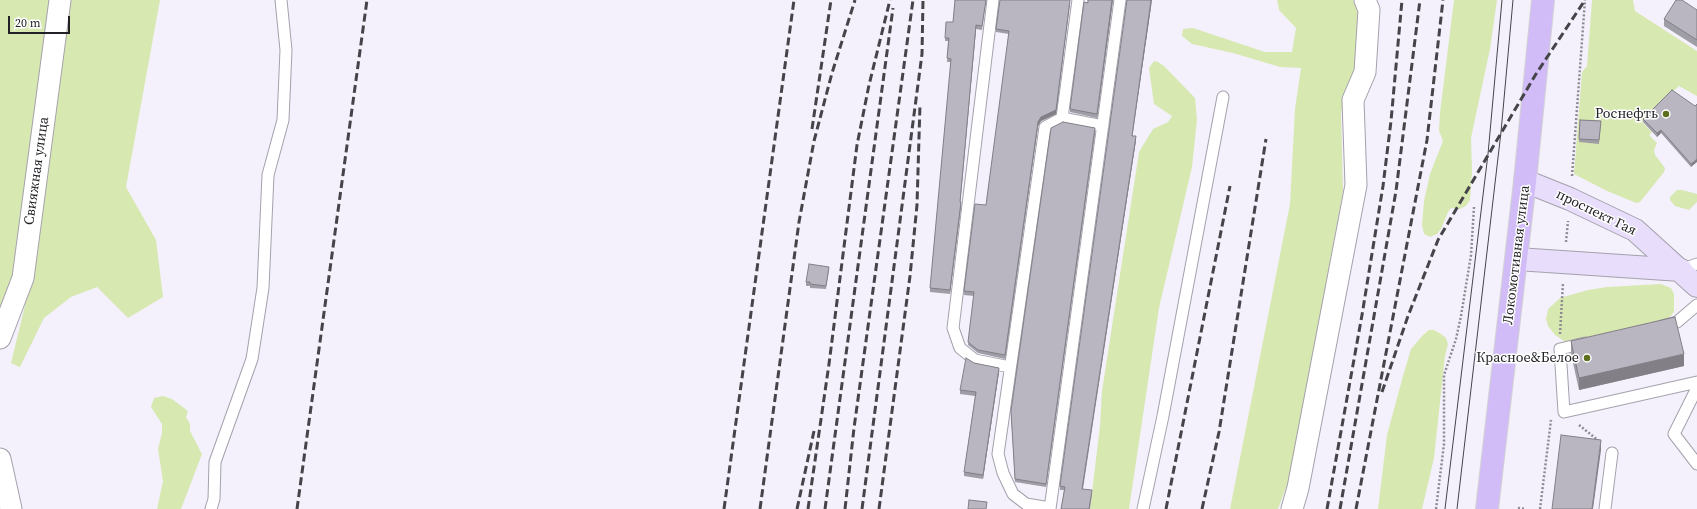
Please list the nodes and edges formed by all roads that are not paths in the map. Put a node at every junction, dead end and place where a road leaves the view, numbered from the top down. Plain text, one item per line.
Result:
1 (60, 0) edge
2 (281, 0) edge
3 (993, 0) edge
4 (1078, 0) edge
5 (1120, 0) edge
6 (1365, 0) edge
7 (1543, 0) edge
8 (1223, 97) dead end
9 (1062, 118) junction
10 (1102, 126) junction
11 (1525, 181) junction
12 (1517, 259) junction
13 (1689, 267) edge
14 (1697, 286) edge
15 (1697, 305) edge
16 (1655, 327) edge
17 (0, 338) edge
18 (1596, 341) edge
19 (1010, 367) junction
20 (1697, 382) edge
21 (1697, 388) edge
22 (1612, 452) road end
23 (0, 459) edge
24 (1697, 464) edge
25 (11, 509) edge
26 (211, 509) edge
27 (1050, 509) edge
28 (1143, 509) edge
29 (1292, 509) edge
30 (1487, 509) edge
31 (1605, 509) edge

1 - 17 street, Свияжная улица
2 - 26 lane
3 - 19 lane
4 - 9 lane
5 - 10 lane
6 - 29 street
7 - 11 main road, Локомотивная улица
8 - 28 lane
9 - 10 lane
9 - 19 lane
10 - 27 lane
11 - 12 main road, Локомотивная улица
11 - 13 main road, проспект Гая
12 - 13 main road
12 - 30 main road, Локомотивная улица
13 - 14 main road, проспект Гая
15 - 16 lane
18 - 20 lane
19 - 27 lane
21 - 24 lane
22 - 31 lane
23 - 25 street

